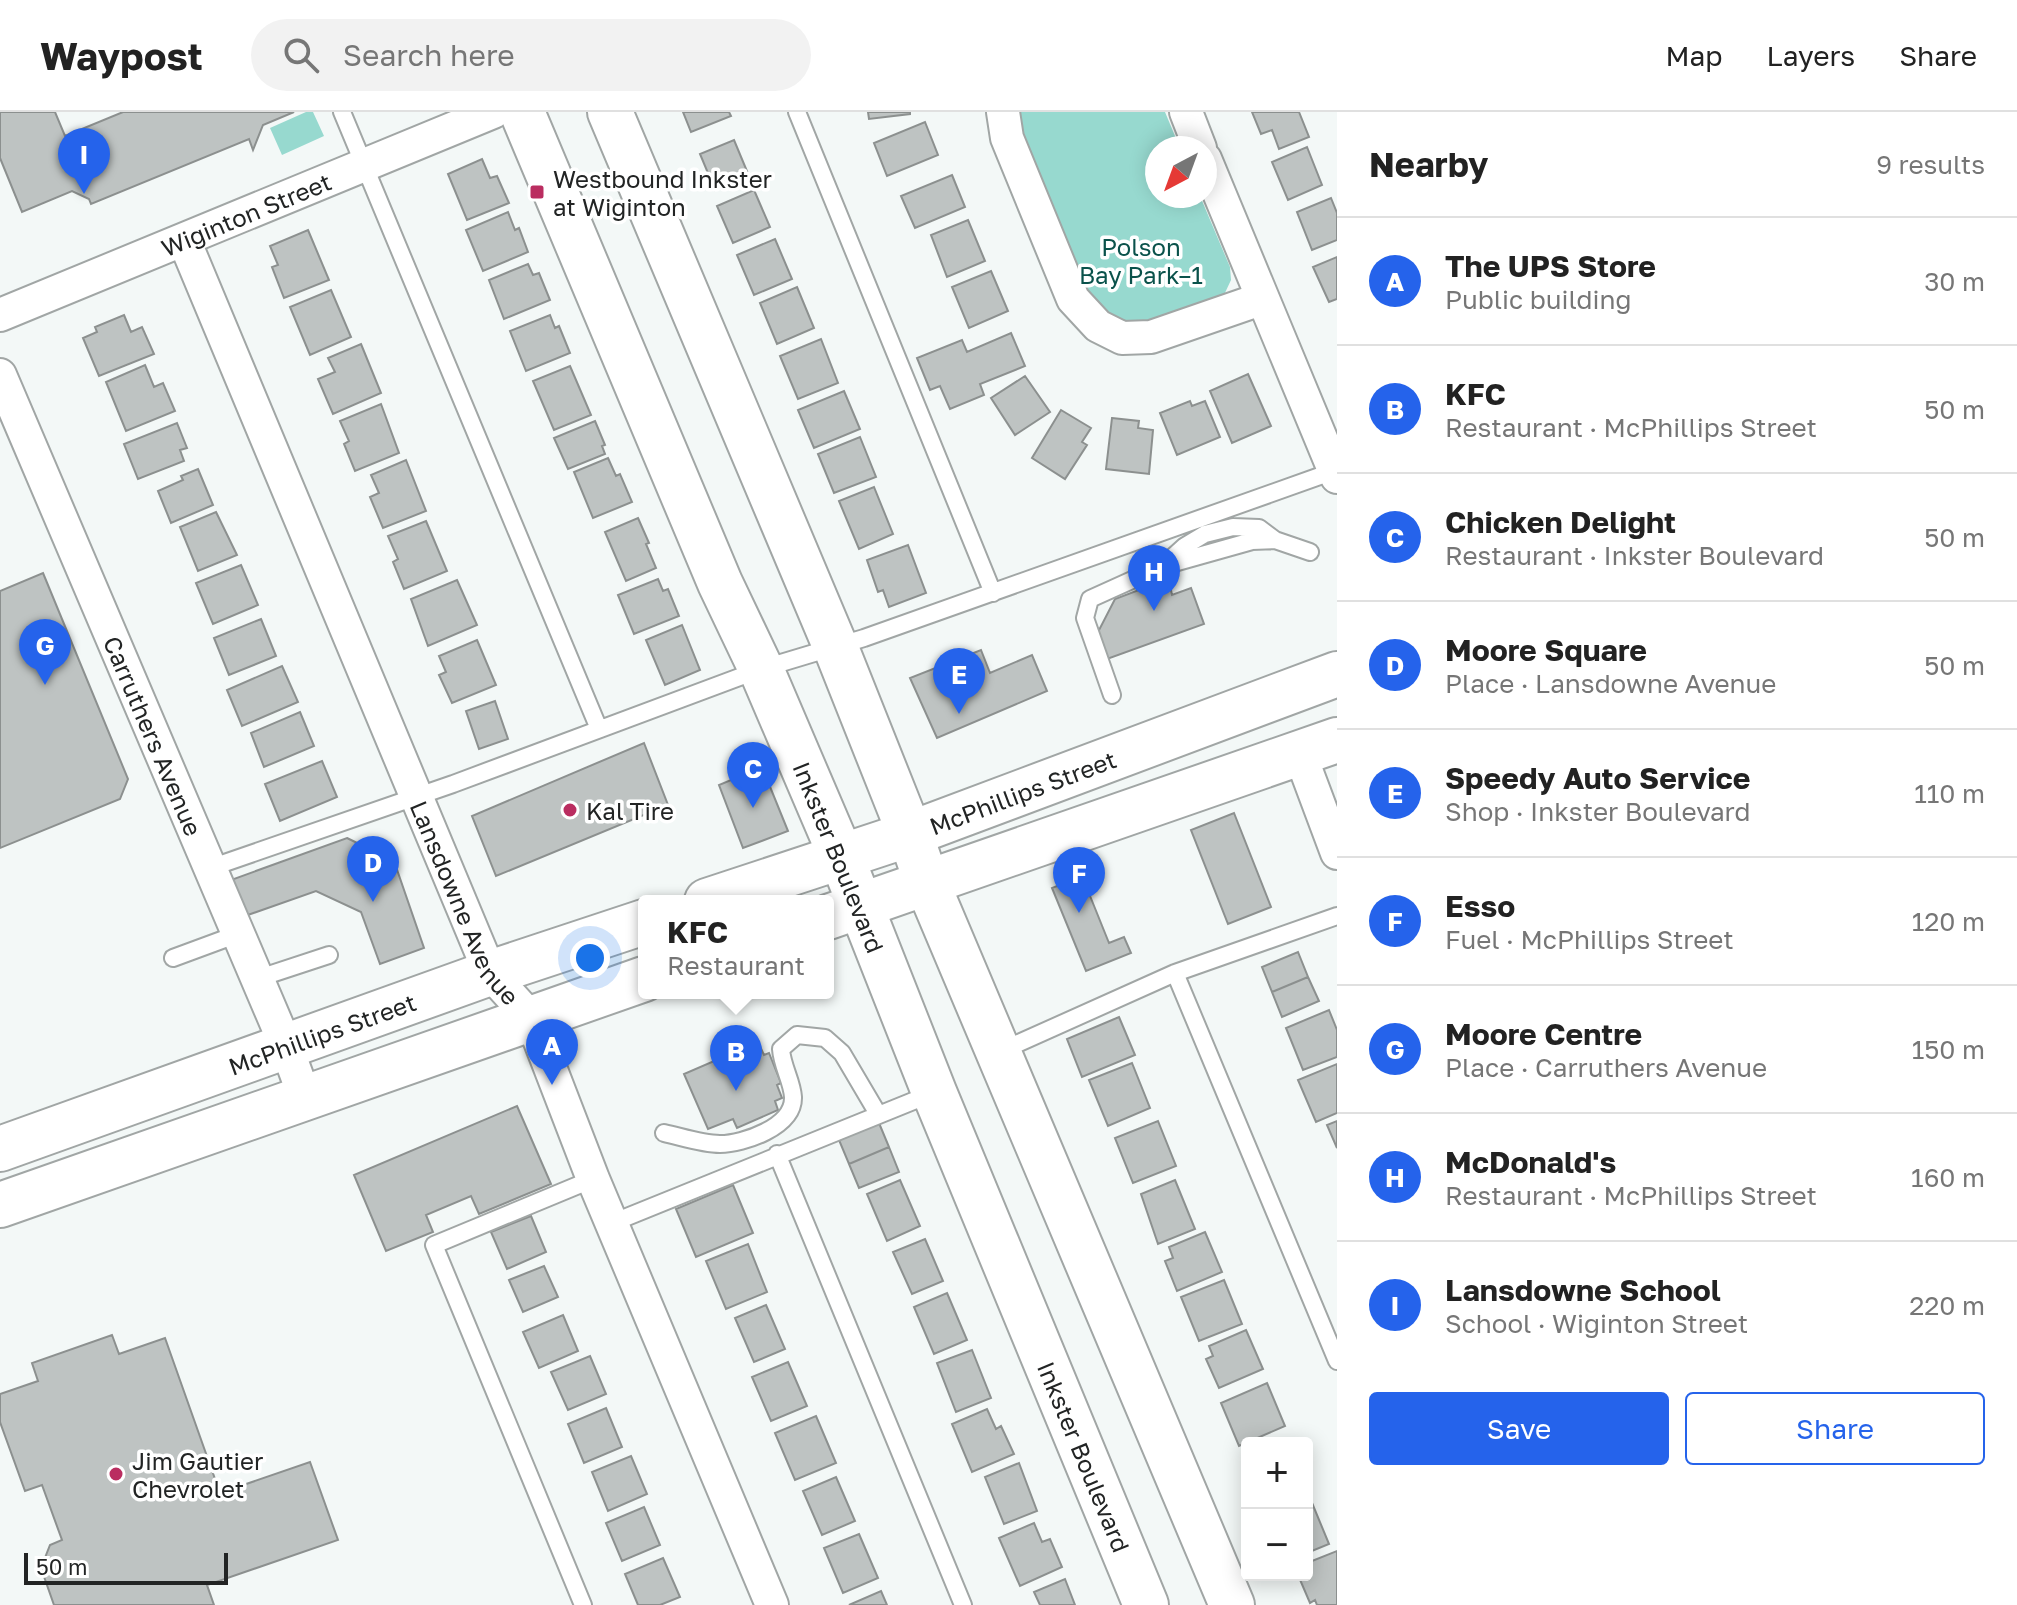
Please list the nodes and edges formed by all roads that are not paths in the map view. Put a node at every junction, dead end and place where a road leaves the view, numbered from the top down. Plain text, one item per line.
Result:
1 (342, 112) edge
2 (493, 112) edge
3 (522, 112) edge
4 (610, 112) edge
5 (797, 112) edge
6 (1003, 112) edge
7 (1186, 112) edge
8 (1195, 136) edge
9 (365, 166) junction
10 (1217, 189) edge
11 (184, 240) junction
12 (1261, 299) junction
13 (0, 315) edge
14 (0, 375) edge
15 (1336, 474) edge
16 (1310, 552) dead end
17 (993, 593) junction
18 (836, 648) junction
19 (761, 669) junction
20 (1337, 674) edge
21 (1112, 695) dead end
22 (599, 729) junction
23 (1318, 747) edge
24 (418, 796) junction
25 (910, 834) junction
26 (1337, 853) edge
27 (841, 856) junction
28 (210, 868) junction
29 (927, 883) junction
30 (725, 895) edge
31 (844, 912) edge
32 (1337, 916) edge
33 (638, 924) edge
34 (238, 934) junction
35 (329, 955) dead end
36 (173, 958) dead end
37 (490, 973) junction
38 (1175, 973) junction
39 (256, 979) junction
40 (638, 981) edge
41 (531, 1018) junction
42 (286, 1046) junction
43 (998, 1053) junction
44 (934, 1092) junction
45 (305, 1098) junction
46 (878, 1114) junction
47 (664, 1133) dead end
48 (0, 1149) edge
49 (777, 1154) junction
50 (593, 1179) junction
51 (0, 1205) edge
52 (612, 1223) junction
53 (1337, 1361) edge
54 (583, 1605) edge
55 (772, 1605) edge
56 (963, 1605) edge
57 (1146, 1605) edge
58 (1232, 1605) edge

1 - 9 lane
2 - 9 street, Wiginton Street
3 - 19 main road, Inkster Boulevard
4 - 18 main road
5 - 17 lane
6 - 12 street
7 - 8 street
9 - 11 street, Wiginton Street
9 - 22 lane
10 - 12 street
11 - 13 street, Wiginton Street
11 - 24 street, Lansdowne Avenue
12 - 15 street
14 - 28 street, Carruthers Avenue
15 - 17 lane
16 - 21 lane
17 - 18 lane
18 - 19 lane
18 - 25 main road
19 - 22 lane
19 - 27 main road, Inkster Boulevard
20 - 25 main road, McPhillips Street
22 - 24 lane
23 - 26 street
23 - 29 main road
24 - 28 lane
24 - 37 street, Lansdowne Avenue
25 - 27 main road, McPhillips Street
25 - 29 main road
27 - 30 main road, McPhillips Street
27 - 31 main road, Inkster Boulevard
28 - 34 street, Carruthers Avenue
29 - 31 main road
29 - 43 main road
31 - 44 main road, Inkster Boulevard
32 - 38 lane
33 - 37 main road, McPhillips Street
34 - 36 lane
34 - 39 street, Carruthers Avenue
35 - 39 lane
37 - 41 street, Lansdowne Avenue
37 - 42 main road, McPhillips Street
38 - 43 lane
38 - 53 lane
39 - 42 street, Carruthers Avenue
40 - 41 main road
41 - 45 main road
41 - 50 street, Lansdowne Avenue
42 - 45 street, Carruthers Avenue
42 - 48 main road, McPhillips Street
43 - 58 main road
44 - 46 lane
44 - 57 main road, Inkster Boulevard
45 - 51 main road
46 - 47 lane
46 - 49 lane
49 - 52 lane
49 - 56 lane
50 - 52 street, Lansdowne Avenue
50 - 54 lane
52 - 55 street, Lansdowne Avenue

